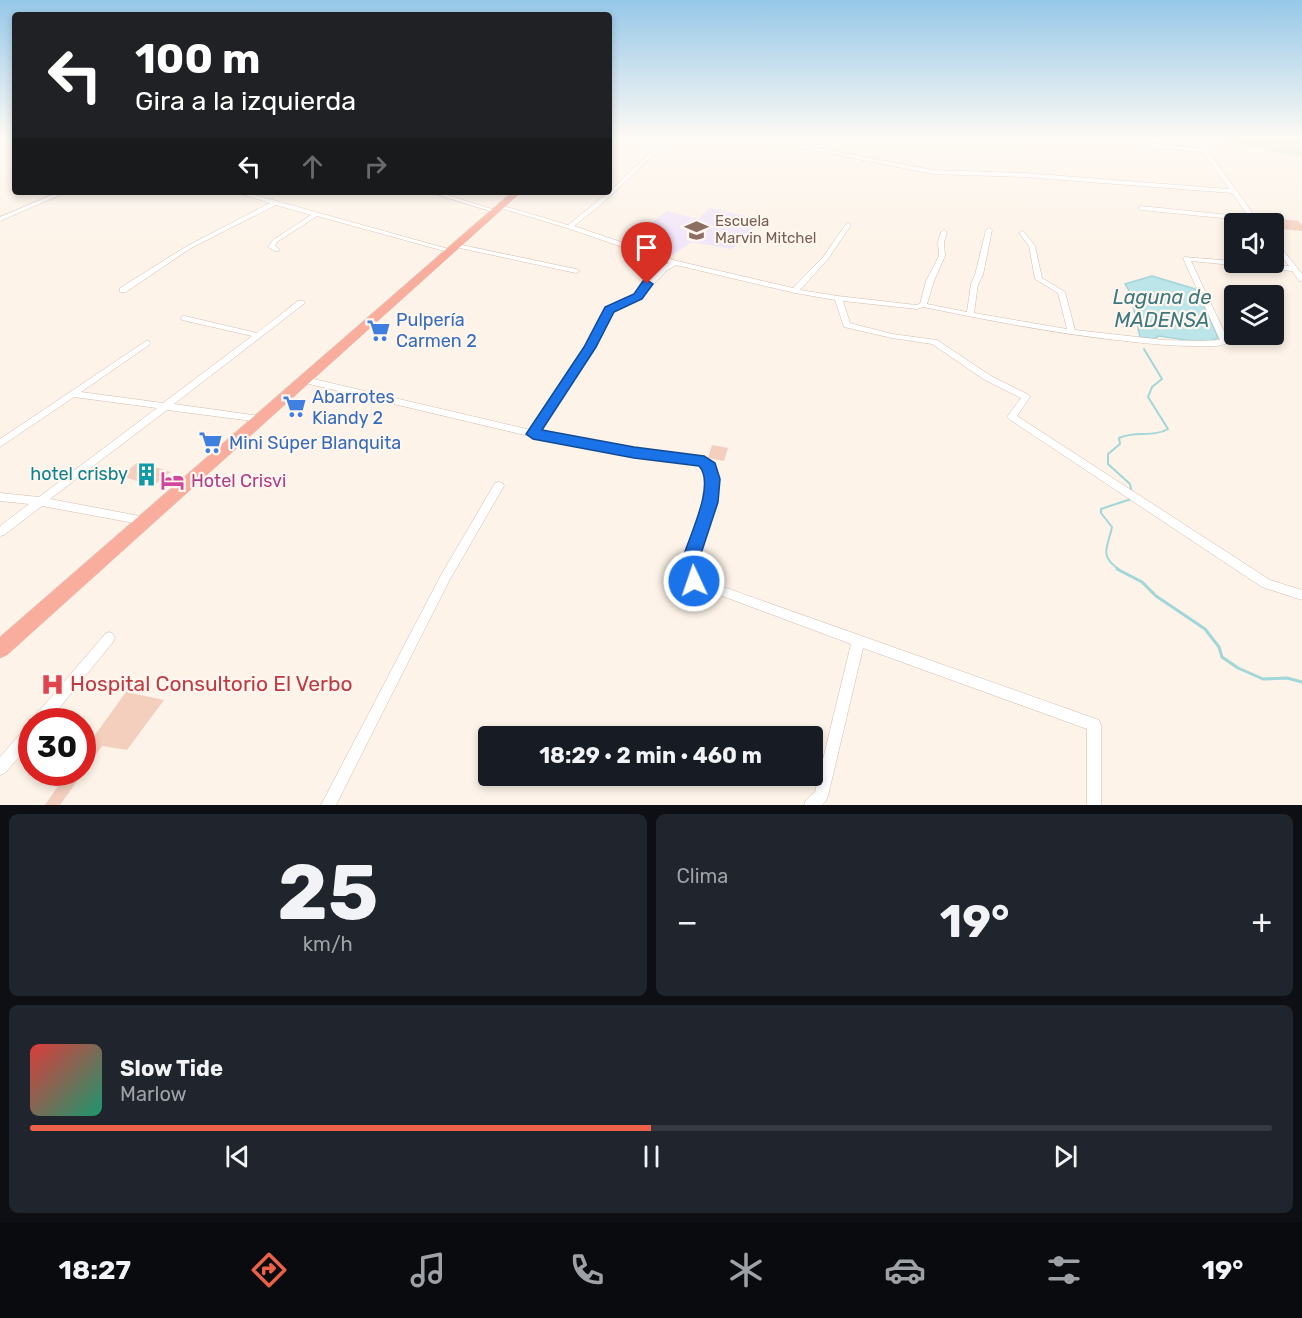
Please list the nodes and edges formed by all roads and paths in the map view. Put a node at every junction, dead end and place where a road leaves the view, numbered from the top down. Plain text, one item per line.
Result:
1 (629, 176) edge
2 (1031, 176) edge
3 (1221, 176) edge
4 (1232, 191) junction
5 (612, 192) edge
6 (57, 195) edge
7 (247, 195) edge
8 (444, 195) edge
9 (514, 195) edge
10 (608, 195) edge
11 (275, 203) junction
12 (1141, 208) dead end
13 (498, 209) junction
14 (1249, 213) edge
15 (315, 215) junction
16 (1224, 217) edge
17 (0, 219) edge
18 (848, 225) dead end
19 (569, 226) junction
20 (988, 230) dead end
21 (944, 232) dead end
22 (1022, 233) dead end
23 (454, 248) junction
24 (277, 250) dead end
25 (1284, 255) edge
26 (675, 263) junction
27 (576, 271) dead end
28 (1300, 275) edge
29 (123, 290) dead end
30 (795, 291) junction
31 (838, 298) junction
32 (301, 303) dead end
33 (923, 305) junction
34 (970, 315) junction
35 (185, 318) dead end
36 (1072, 333) junction
37 (257, 335) junction
38 (146, 343) dead end
39 (305, 380) junction
40 (74, 394) junction
41 (167, 406) junction
42 (260, 419) junction
43 (533, 434) junction
44 (0, 444) edge
45 (499, 486) dead end
46 (0, 497) edge
47 (39, 501) junction
48 (145, 521) junction
49 (0, 531) edge
50 (1302, 595) edge
51 (109, 638) dead end
52 (858, 640) junction
53 (0, 649) edge
54 (51, 708) edge
55 (18, 747) edge
56 (0, 768) edge
57 (328, 805) edge
58 (811, 805) edge
59 (1094, 805) edge

1 - 5 street
2 - 4 street
3 - 4 street
4 - 14 street
6 - 17 street
7 - 11 street
8 - 13 street
9 - 13 highway
10 - 19 street
11 - 15 street
11 - 29 street
12 - 16 street
13 - 19 street
13 - 23 highway
15 - 23 street
15 - 24 street
18 - 30 street
19 - 26 street
20 - 34 street
21 - 33 street
22 - 36 street
23 - 27 street
23 - 39 highway
25 - 28 street
26 - 30 street
26 - 43 street
28 - 36 street
30 - 31 street
31 - 33 street
31 - 50 street
32 - 37 street
33 - 34 street
34 - 36 street
35 - 37 street
37 - 41 street
38 - 40 street
39 - 42 highway
39 - 43 street
40 - 41 street
40 - 44 street
41 - 42 street
41 - 47 street
42 - 48 highway
43 - 52 street
45 - 57 street
46 - 47 street
47 - 48 street
47 - 49 street
48 - 53 highway
51 - 54 street
52 - 58 street
52 - 59 street
55 - 56 street

